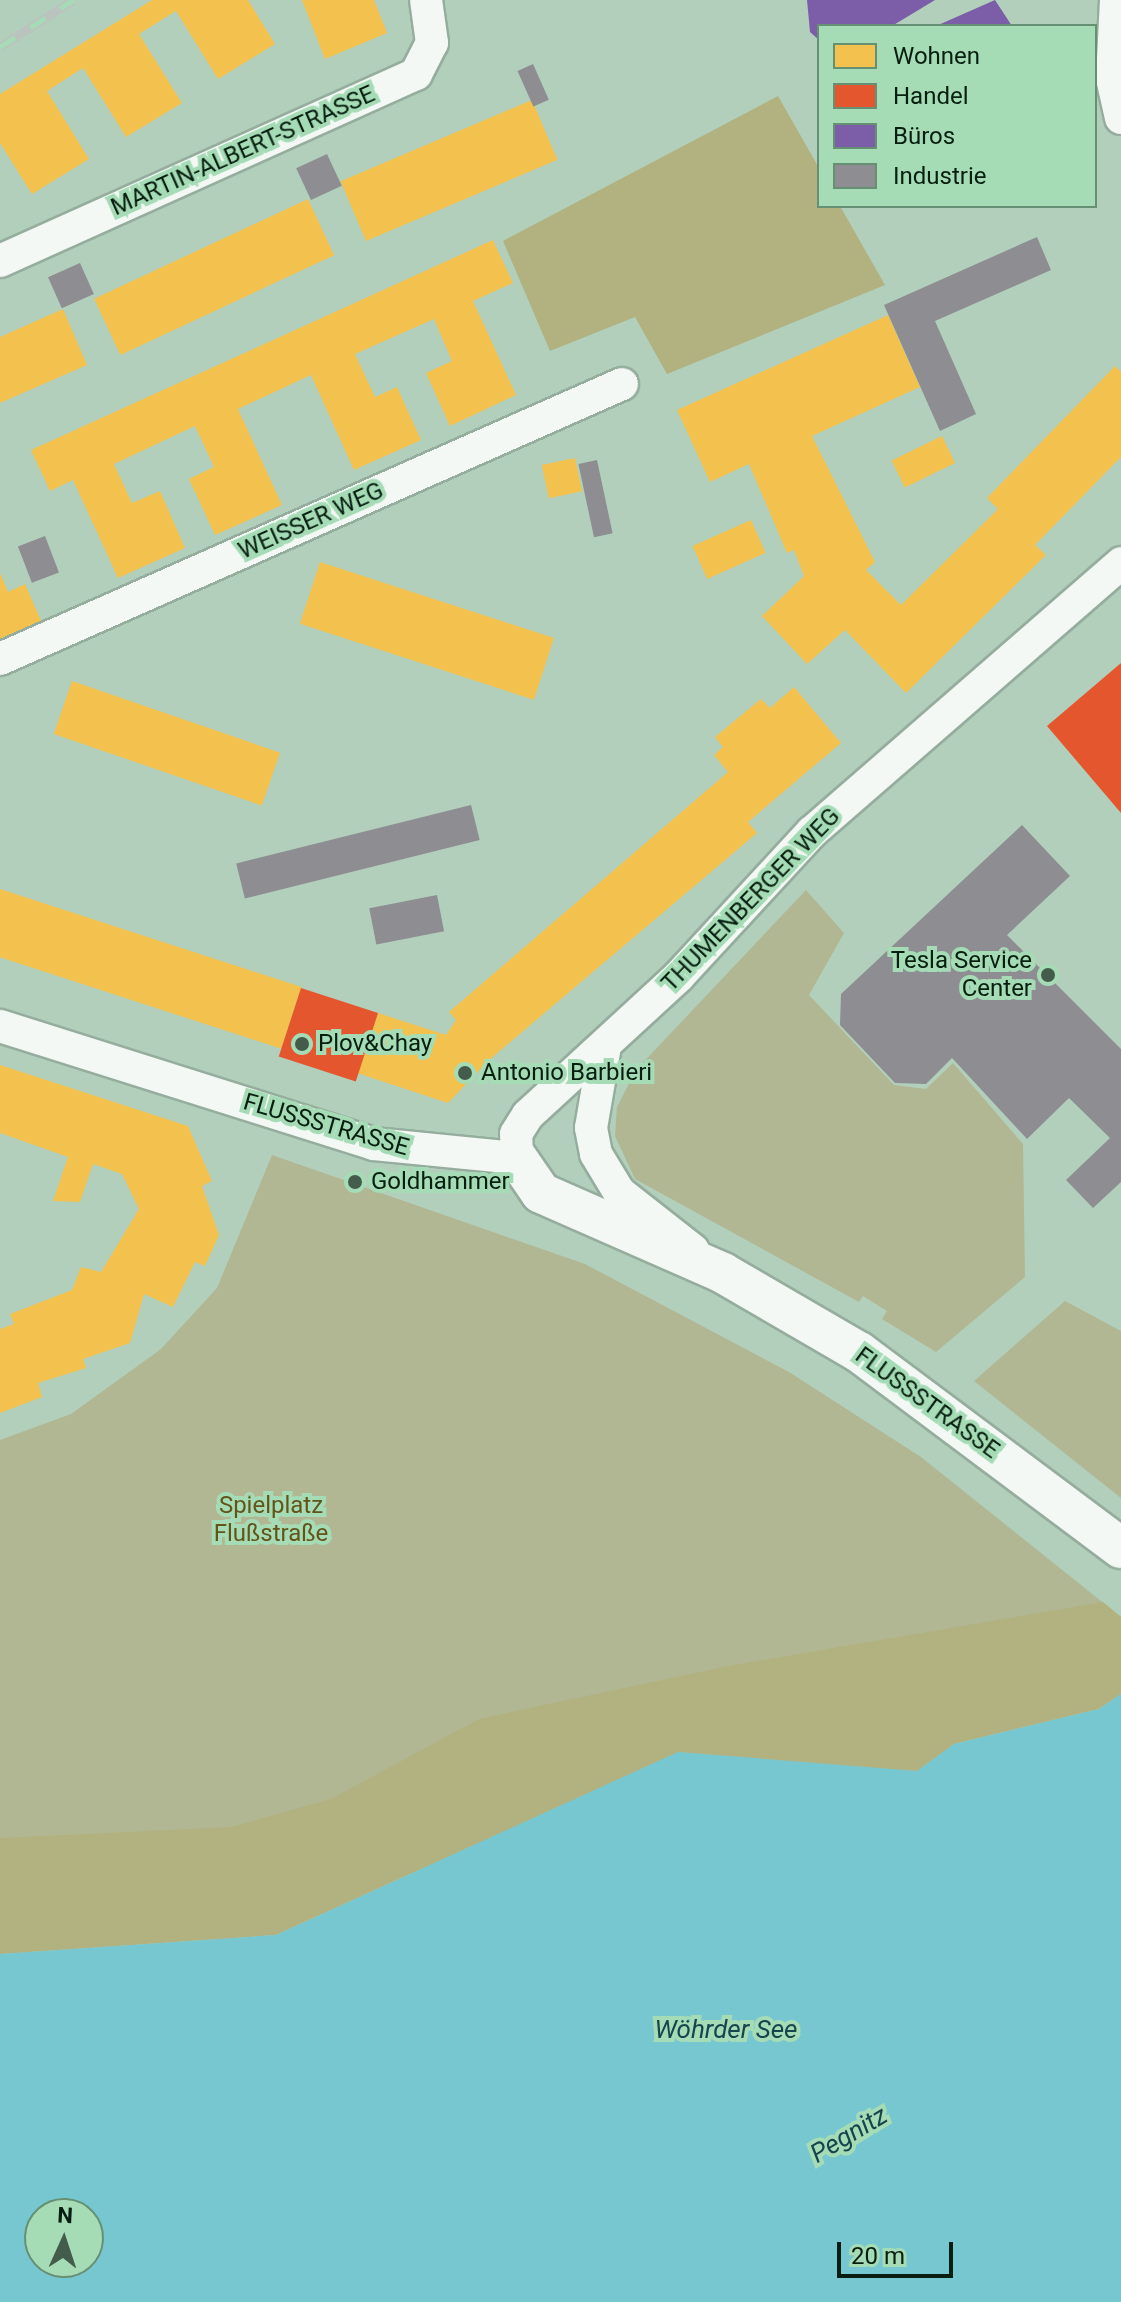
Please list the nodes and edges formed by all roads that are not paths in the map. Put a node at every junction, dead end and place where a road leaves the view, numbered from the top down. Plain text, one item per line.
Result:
1 (426, 0) edge
2 (1116, 0) edge
3 (1121, 118) edge
4 (0, 261) edge
5 (622, 384) dead end
6 (1121, 563) edge
7 (0, 659) edge
8 (0, 1026) edge
9 (605, 1046) junction
10 (517, 1158) junction
11 (723, 1273) junction
12 (1121, 1548) edge

1 - 4 street, MARTIN-ALBERT-STRASSE
2 - 3 street
5 - 7 street, WEISSER WEG
6 - 9 street, THUMENBERGER WEG
8 - 10 street, FLUSSSTRASSE
9 - 10 street, THUMENBERGER WEG
9 - 11 street, FLUSSSTRASSE
10 - 11 street, FLUSSSTRASSE
11 - 12 street, FLUSSSTRASSE

